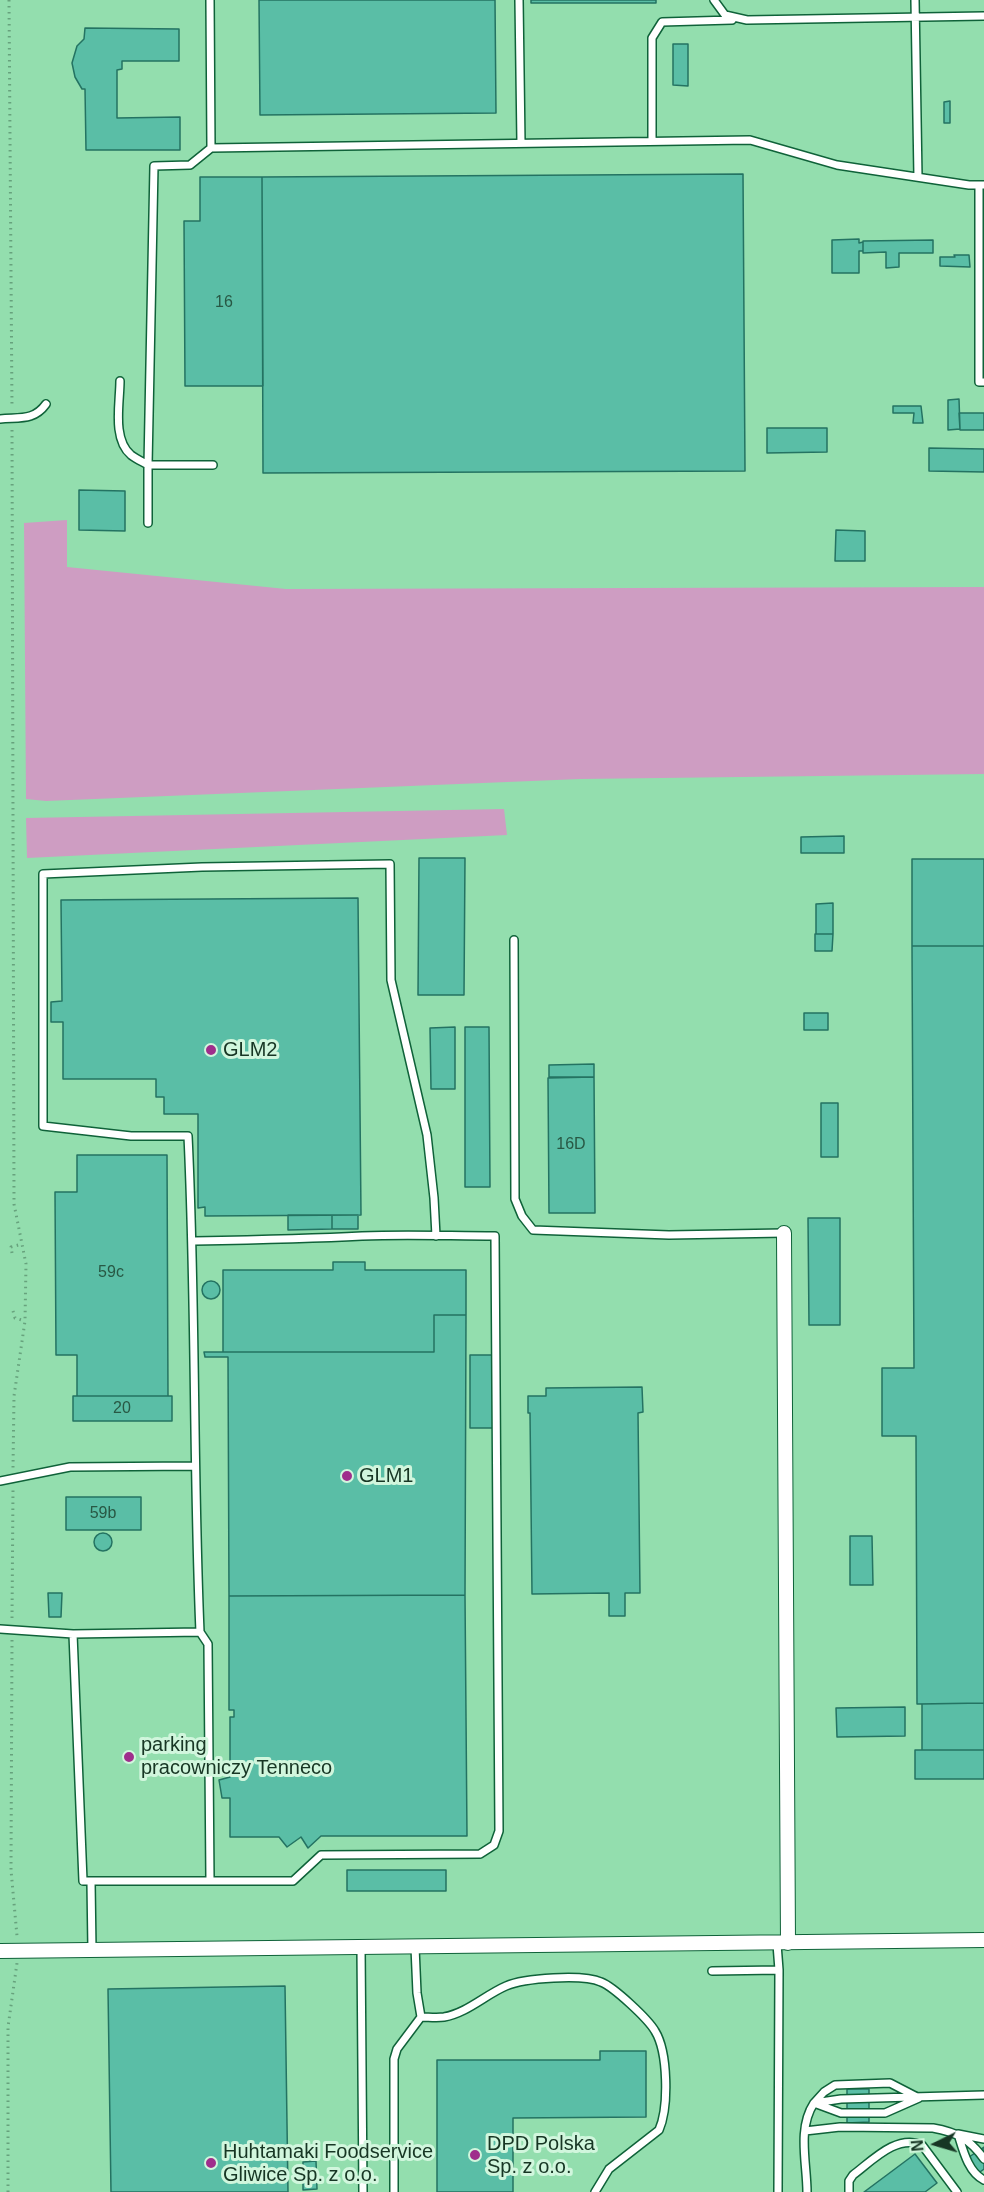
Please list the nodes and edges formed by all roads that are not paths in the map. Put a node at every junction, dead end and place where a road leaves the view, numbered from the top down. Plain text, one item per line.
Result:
1 (210, 0) edge
2 (519, 0) edge
3 (714, 0) edge
4 (915, 0) edge
5 (984, 16) edge
6 (915, 17) junction
7 (747, 20) junction
8 (652, 141) junction
9 (521, 143) junction
10 (211, 148) junction
11 (918, 177) junction
12 (981, 185) edge
13 (120, 381) dead end
14 (984, 382) edge
15 (46, 404) dead end
16 (0, 418) edge
17 (148, 465) junction
18 (213, 465) dead end
19 (147, 523) dead end
20 (514, 940) dead end
21 (784, 1233) joint
22 (436, 1236) junction
23 (193, 1241) junction
24 (194, 1466) junction
25 (0, 1481) edge
26 (0, 1629) edge
27 (200, 1632) junction
28 (73, 1634) junction
29 (92, 1881) junction
30 (210, 1881) junction
31 (984, 1940) edge
32 (782, 1944) junction
33 (361, 1947) junction
34 (415, 1947) junction
35 (92, 1950) junction
36 (0, 1951) edge
37 (779, 1970) junction
38 (712, 1971) dead end
39 (421, 2017) junction
40 (984, 2095) edge
41 (919, 2098) junction
42 (814, 2103) junction
43 (804, 2131) junction
44 (958, 2134) junction
45 (984, 2139) edge
46 (984, 2159) edge
47 (984, 2180) edge
48 (363, 2192) edge
49 (394, 2192) edge
50 (595, 2192) edge
51 (778, 2192) edge
52 (807, 2192) edge
53 (849, 2192) edge
54 (957, 2192) edge

1 - 10 lane
2 - 9 lane
3 - 7 lane
4 - 6 lane
5 - 6 lane
6 - 7 lane
6 - 11 lane
7 - 8 lane
8 - 9 lane
8 - 11 lane
9 - 10 lane
10 - 17 lane
11 - 12 lane
12 - 14 lane
13 - 17 lane
15 - 16 lane
17 - 18 lane
17 - 19 lane
20 - 21 lane
21 - 32 street
22 - 23 lane
22 - 23 lane
22 - 30 lane
23 - 24 lane
24 - 25 lane
24 - 27 lane
26 - 28 lane
27 - 28 lane
27 - 30 lane
28 - 29 lane
29 - 30 lane
29 - 35 lane
31 - 32 street
32 - 34 street
32 - 37 lane
33 - 34 street
33 - 35 street
33 - 48 lane
34 - 39 lane
35 - 36 street
37 - 38 lane
37 - 51 lane
39 - 49 lane
39 - 50 lane
40 - 41 lane
41 - 42 lane
41 - 42 lane
41 - 42 lane
42 - 43 lane
43 - 44 lane
43 - 52 lane
44 - 45 lane
44 - 46 lane
44 - 47 lane
53 - 54 lane

